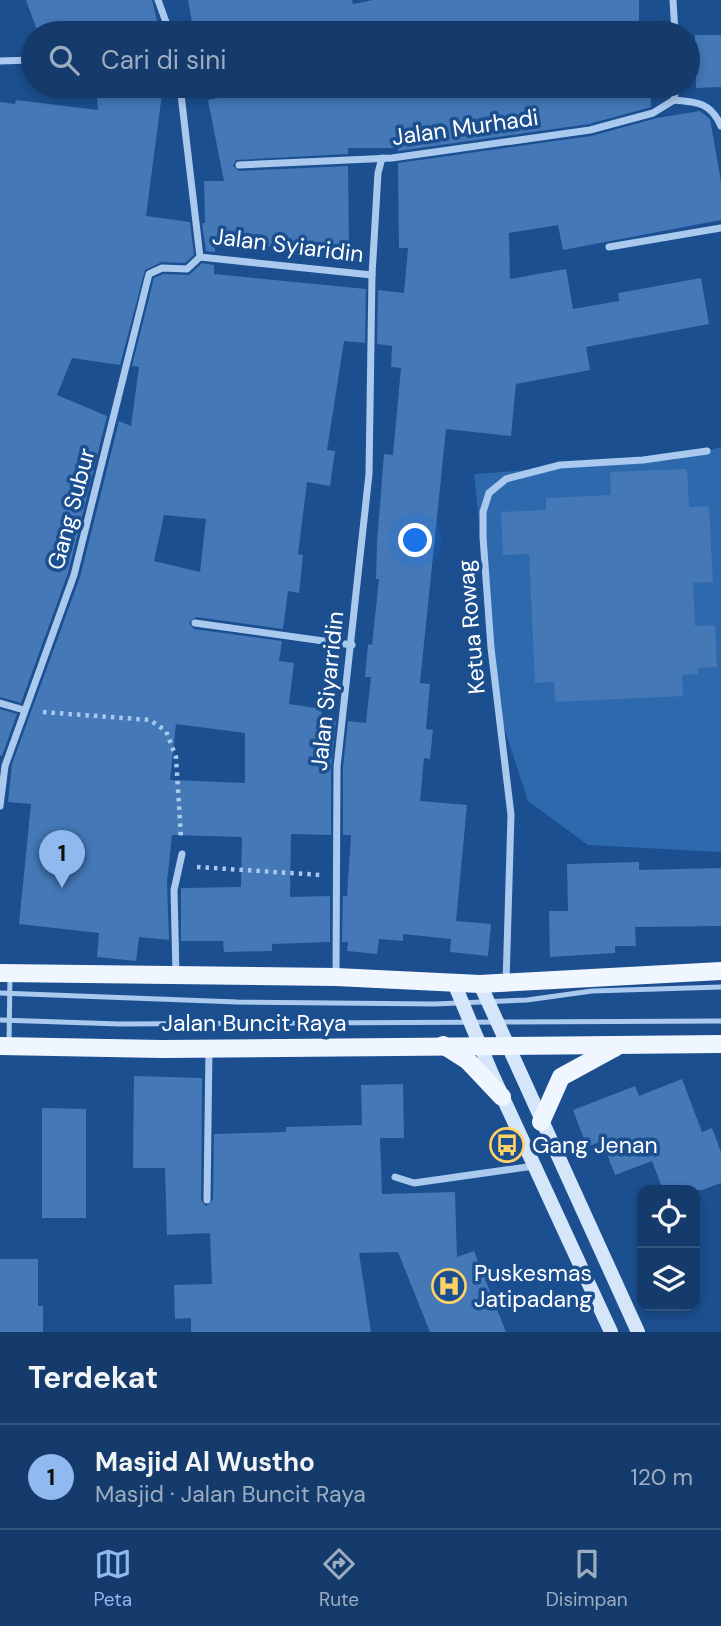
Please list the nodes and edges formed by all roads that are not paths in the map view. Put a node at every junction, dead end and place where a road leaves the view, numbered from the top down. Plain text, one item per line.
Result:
1 (158, 0) edge
2 (673, 0) edge
3 (166, 21) edge
4 (674, 21) edge
5 (21, 60) edge
6 (0, 61) edge
7 (181, 98) edge
8 (674, 100) joint
9 (721, 126) edge
10 (382, 158) junction
11 (239, 165) dead end
12 (721, 228) edge
13 (609, 247) dead end
14 (200, 257) junction
15 (372, 275) junction
16 (372, 411) joint
17 (707, 450) dead end
18 (195, 623) dead end
19 (352, 645) junction
20 (0, 703) edge
21 (24, 710) junction
22 (0, 806) edge
23 (182, 854) road end
24 (721, 971) edge
25 (5, 973) edge
26 (176, 976) junction
27 (336, 977) junction
28 (454, 983) junction
29 (480, 984) junction
30 (506, 984) junction
31 (721, 987) edge
32 (0, 993) edge
33 (10, 993) junction
34 (488, 1002) junction
35 (462, 1003) junction
36 (0, 1020) edge
37 (9, 1020) junction
38 (721, 1021) edge
39 (471, 1024) junction
40 (498, 1024) junction
41 (480, 1044) junction
42 (508, 1044) junction
43 (721, 1044) edge
44 (443, 1045) junction
45 (4, 1046) edge
46 (619, 1046) junction
47 (209, 1047) junction
48 (502, 1097) junction
49 (541, 1122) junction
50 (534, 1166) junction
51 (395, 1177) dead end
52 (207, 1200) dead end
53 (611, 1332) edge
54 (638, 1332) edge

1 - 3 street
2 - 4 street
5 - 6 street
7 - 14 street, Jalan Syiaridin
8 - 9 street
8 - 10 street, Jalan Murhadi
10 - 11 street
10 - 15 street, Jalan Murhadi
12 - 13 street
14 - 15 street, Jalan Syiaridin
14 - 21 street, Gang Subur
15 - 16 street, Jalan Murhadi
16 - 19 street, Jalan Siyarridin
17 - 30 street, Ketua Rowag
18 - 19 street
19 - 27 street, Jalan Siyarridin
20 - 21 street
21 - 22 street, Gang Subur
23 - 26 street
24 - 30 main road, Jalan Buncit Raya
25 - 26 main road, Jalan Buncit Raya
25 - 33 lane
26 - 27 main road, Jalan Buncit Raya
27 - 28 main road, Jalan Buncit Raya
28 - 29 main road, Jalan Buncit Raya
28 - 35 main road
29 - 30 main road, Jalan Buncit Raya
29 - 34 main road
31 - 34 lane
32 - 33 lane
33 - 35 lane
33 - 37 lane
34 - 35 lane
34 - 40 main road
35 - 39 main road
36 - 37 lane
37 - 39 lane
37 - 45 lane
38 - 40 lane
39 - 40 lane
39 - 41 main road
40 - 42 main road
41 - 42 main road, Jalan Buncit Raya
41 - 44 main road, Jalan Buncit Raya
41 - 48 main road
42 - 46 main road, Jalan Buncit Raya
42 - 49 main road
43 - 46 main road, Jalan Buncit Raya
44 - 47 main road, Jalan Buncit Raya
44 - 48 main road
45 - 47 main road, Jalan Buncit Raya
46 - 49 main road
47 - 52 street
48 - 50 main road
49 - 54 main road
50 - 51 street
50 - 53 main road

